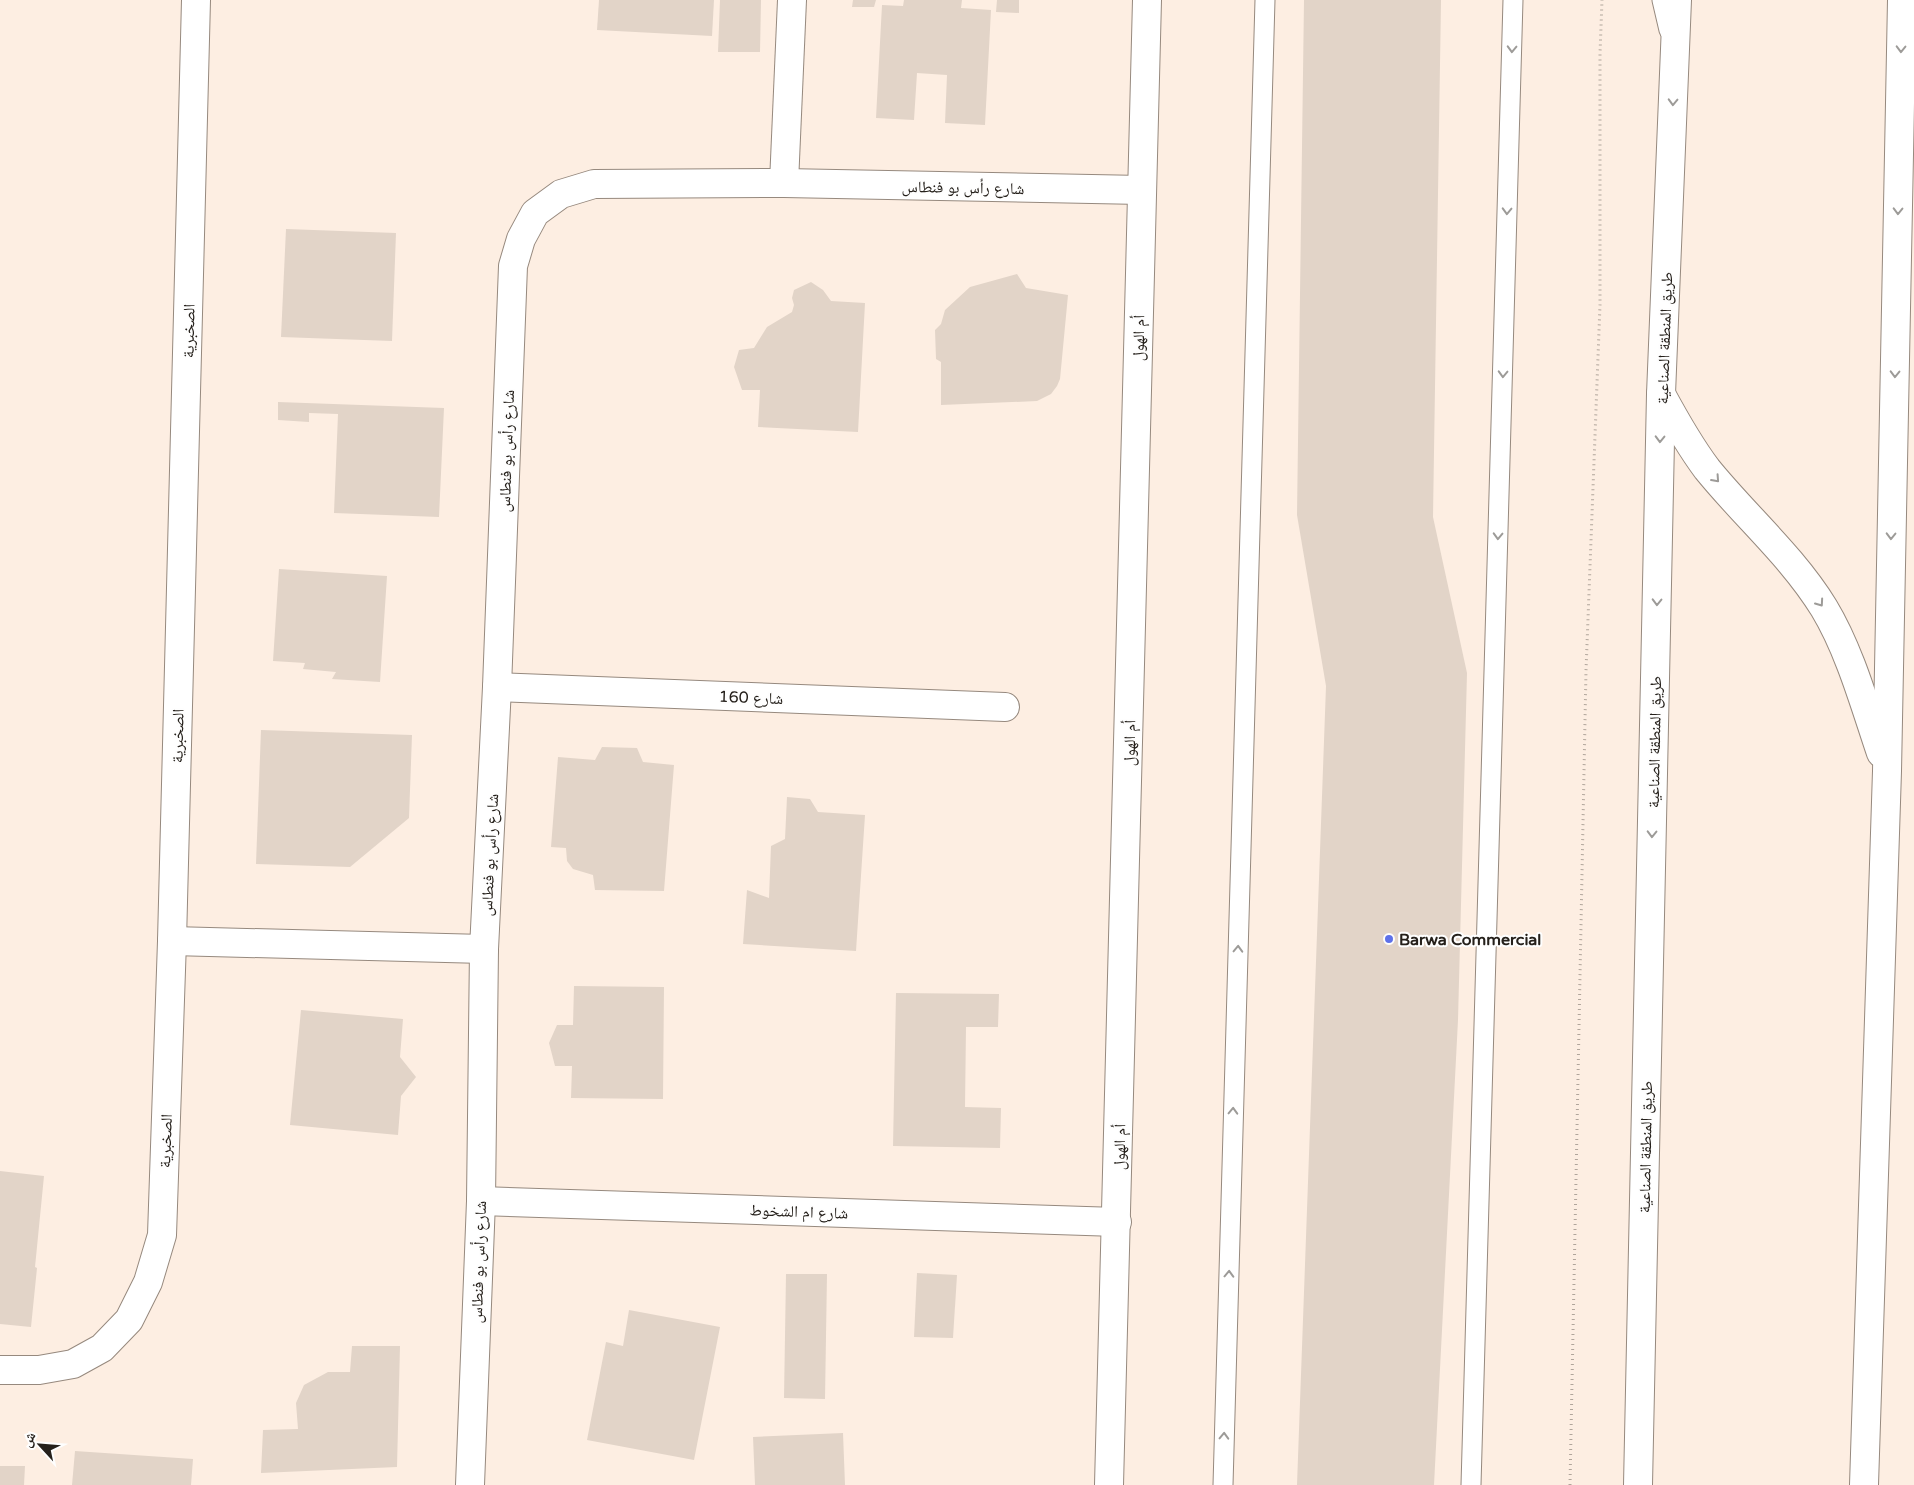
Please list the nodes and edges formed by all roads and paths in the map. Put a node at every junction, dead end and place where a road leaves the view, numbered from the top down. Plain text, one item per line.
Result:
1 (196, 0) edge
2 (792, 0) edge
3 (1147, 0) edge
4 (1265, 0) edge
5 (1513, 0) edge
6 (1602, 0) edge
7 (1662, 0) edge
8 (1677, 0) edge
9 (1902, 0) edge
10 (1675, 53) junction
11 (784, 184) junction
12 (1142, 190) junction
13 (1661, 394) junction
14 (497, 687) junction
15 (1005, 707) dead end
16 (1887, 771) junction
17 (172, 941) junction
18 (484, 949) junction
19 (481, 1201) junction
20 (1117, 1222) junction
21 (0, 1370) edge
22 (470, 1485) edge
23 (1109, 1485) edge
24 (1223, 1485) edge
25 (1470, 1485) edge
26 (1570, 1485) edge
27 (1638, 1485) edge
28 (1864, 1485) edge

1 - 17 street, الصخبرية
2 - 11 street
3 - 12 street, أم الهول
24 -> 4 lane
5 -> 25 lane
6 - 26 path
7 - 10 lane
8 - 10 street, طريق المنطقة الصناعية
9 -> 16 street
10 -> 13 street, طريق المنطقة الصناعية
11 - 12 street, شارع رأس بو فنطاس
11 - 14 street, شارع رأس بو فنطاس
12 - 20 street, أم الهول
13 -> 16 street
13 -> 27 street, طريق المنطقة الصناعية
14 - 15 street, شارع 160
14 - 18 street, شارع رأس بو فنطاس
16 - 28 street
17 - 18 street
17 - 21 street, الصخبرية
18 - 19 street, شارع رأس بو فنطاس
19 - 20 street, شارع ام الشخوط
19 - 22 street, شارع رأس بو فنطاس
20 - 23 street, أم الهول

